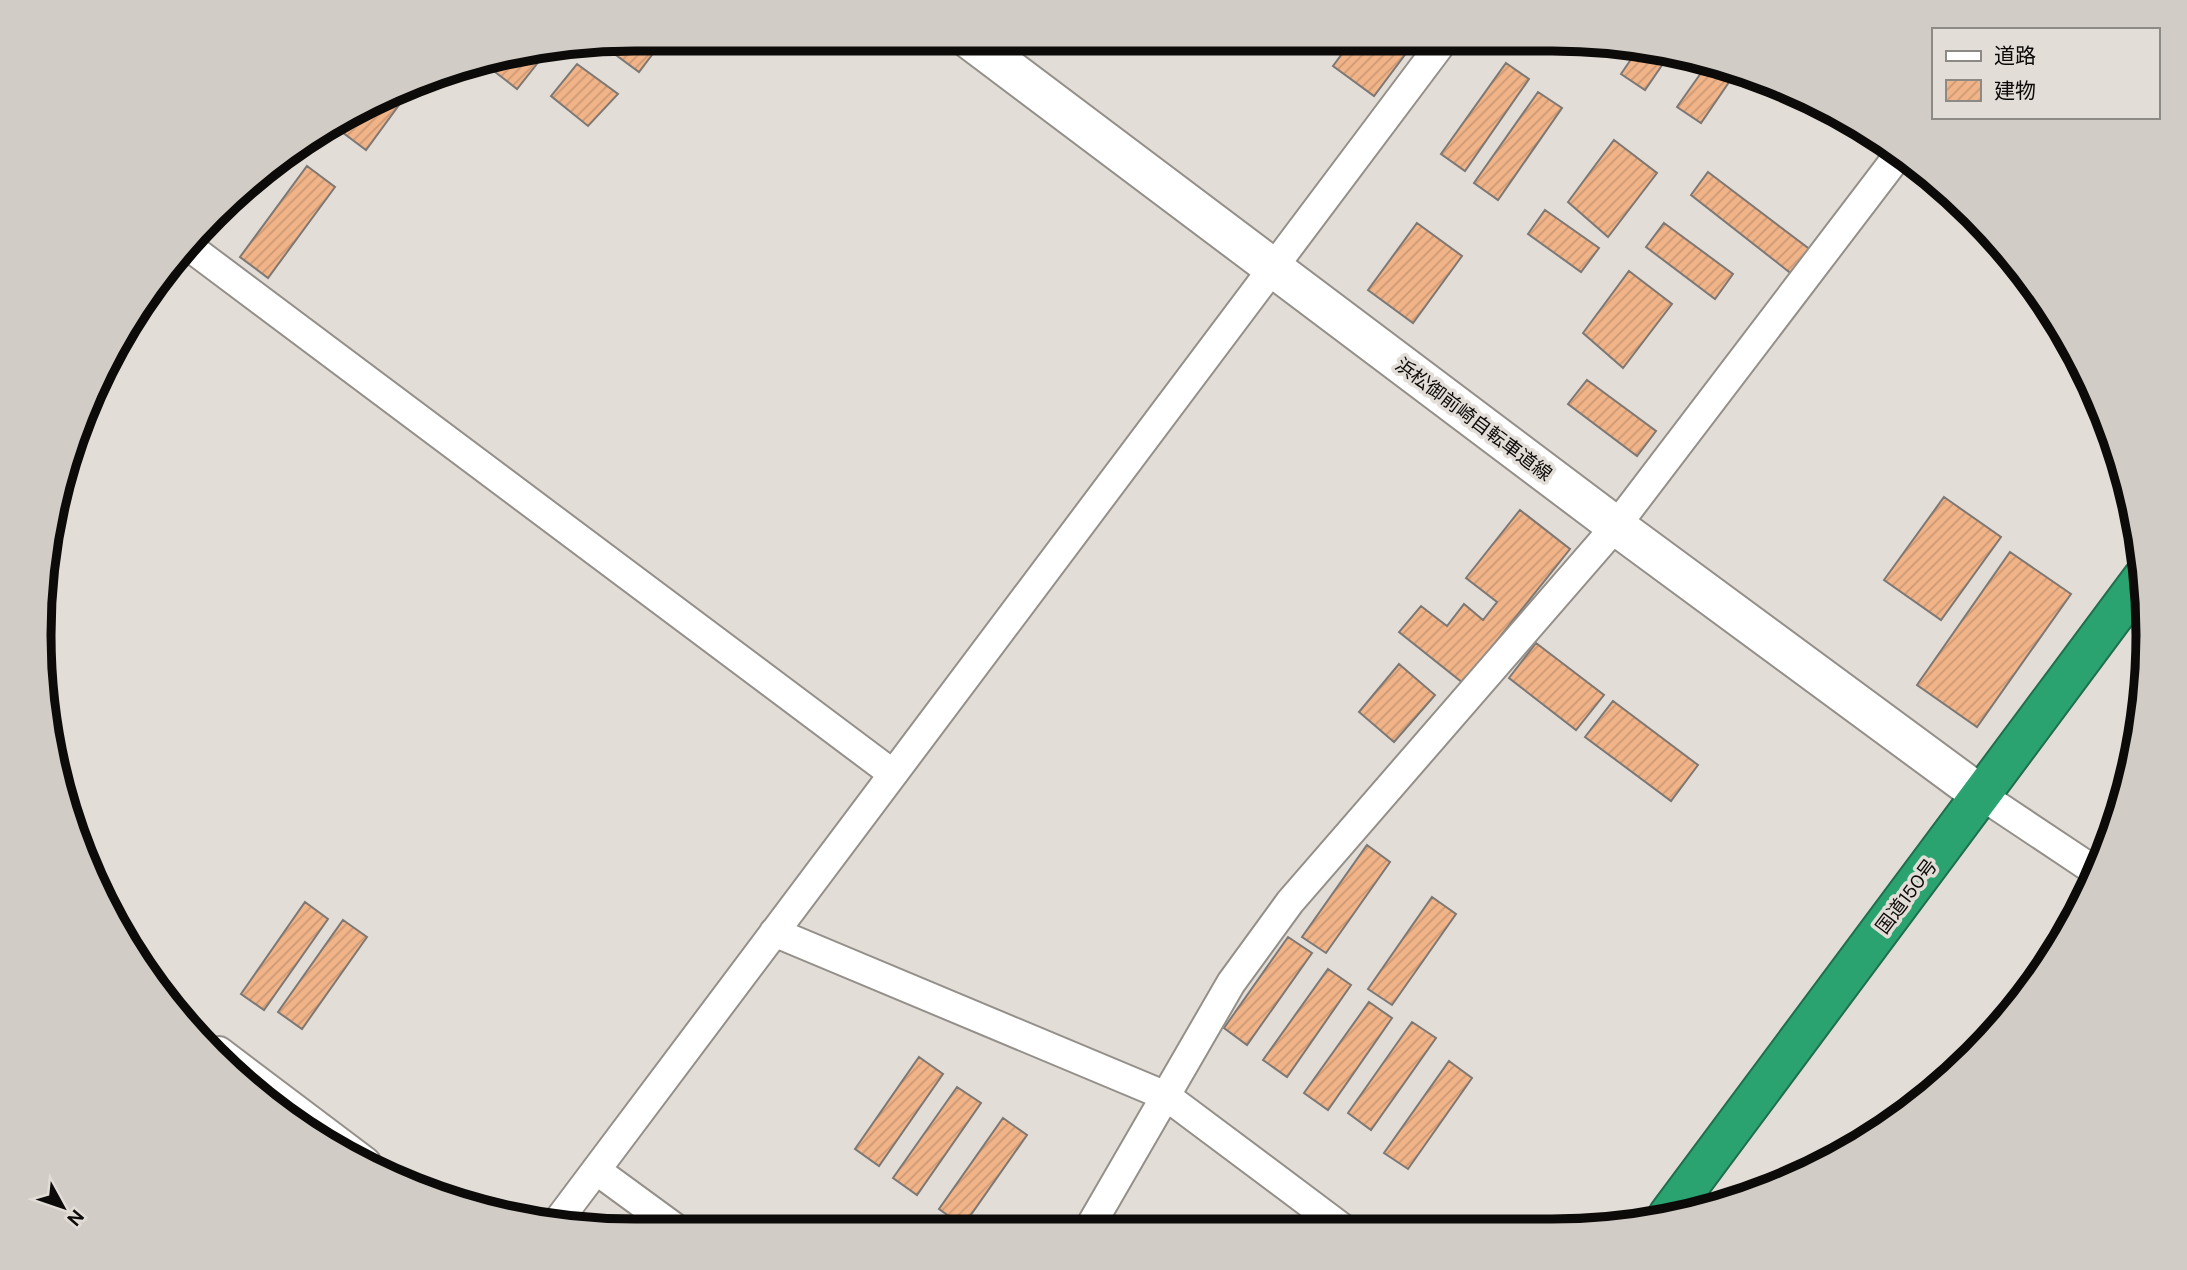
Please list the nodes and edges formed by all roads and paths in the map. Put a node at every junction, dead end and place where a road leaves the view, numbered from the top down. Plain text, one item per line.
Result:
1 (986, 51) edge
2 (1436, 51) edge
3 (1894, 161) edge
4 (195, 251) edge
5 (1272, 267) junction
6 (1616, 526) junction
7 (2134, 589) edge
8 (893, 774) junction
9 (1981, 795) junction
10 (2088, 867) edge
11 (774, 932) junction
12 (254, 1077) edge
13 (1166, 1096) junction
14 (319, 1126) edge
15 (596, 1170) junction
16 (1675, 1206) edge
17 (563, 1214) edge
18 (663, 1219) edge
19 (1094, 1219) edge
20 (1330, 1219) edge

1 - 5 main road, 浜松御前崎自転車道線
2 - 5 street
3 - 6 street
4 - 8 street
5 - 6 main road, 浜松御前崎自転車道線
5 - 8 street
6 - 9 main road, 浜松御前崎自転車道線
6 - 13 street
7 - 9 highway, 国道150号
8 - 11 street
9 - 10 street
9 - 16 highway, 国道150号
11 - 13 street
11 - 15 street
12 - 14 street
13 - 19 street
13 - 20 street
15 - 17 street
15 - 18 street

